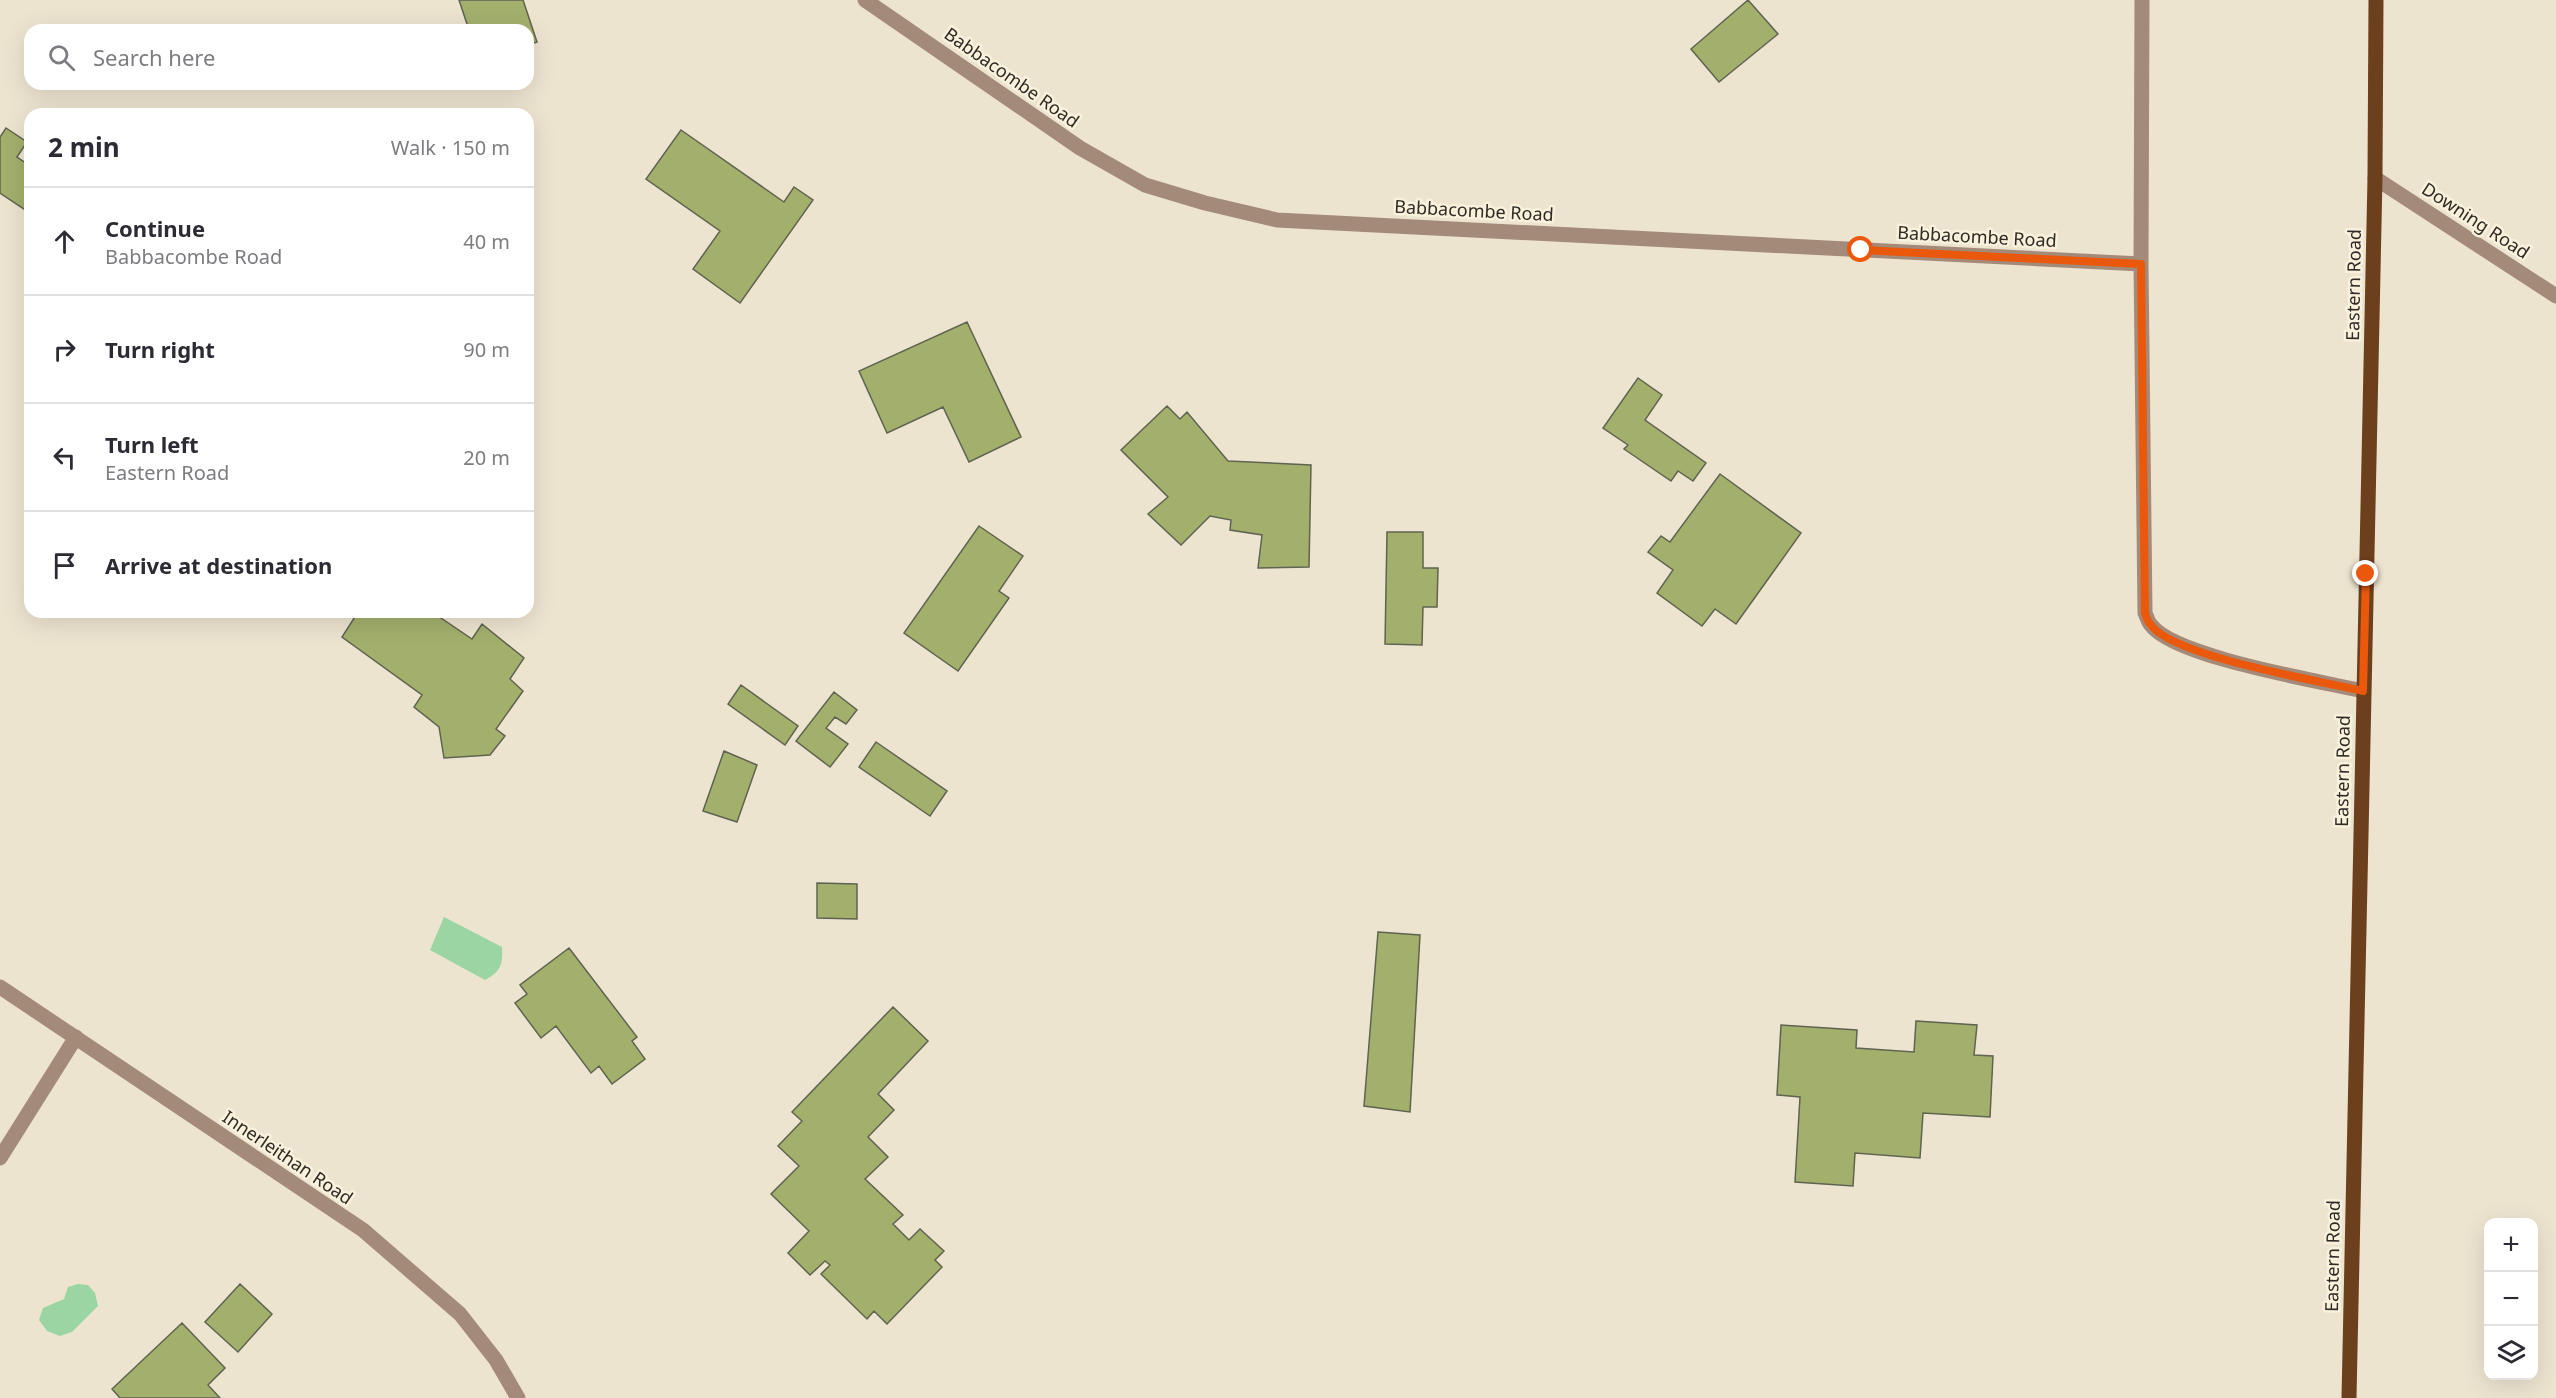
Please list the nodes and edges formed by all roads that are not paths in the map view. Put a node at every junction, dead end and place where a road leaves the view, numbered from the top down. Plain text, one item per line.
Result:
1 (865, 0) edge
2 (2142, 0) edge
3 (2376, 0) edge
4 (2375, 178) junction
5 (2141, 264) junction
6 (2556, 296) edge
7 (2363, 691) junction
8 (0, 987) edge
9 (76, 1037) junction
10 (0, 1158) edge
11 (518, 1398) edge
12 (2349, 1398) edge

1 - 5 street, Babbacombe Road
2 - 5 street
3 - 4 main road, Eastern Road
4 - 6 street, Downing Road
4 - 7 main road, Eastern Road
5 - 7 street
7 - 12 main road, Eastern Road
8 - 9 street, Innerleithan Road
9 - 10 street
9 - 11 street, Innerleithan Road

